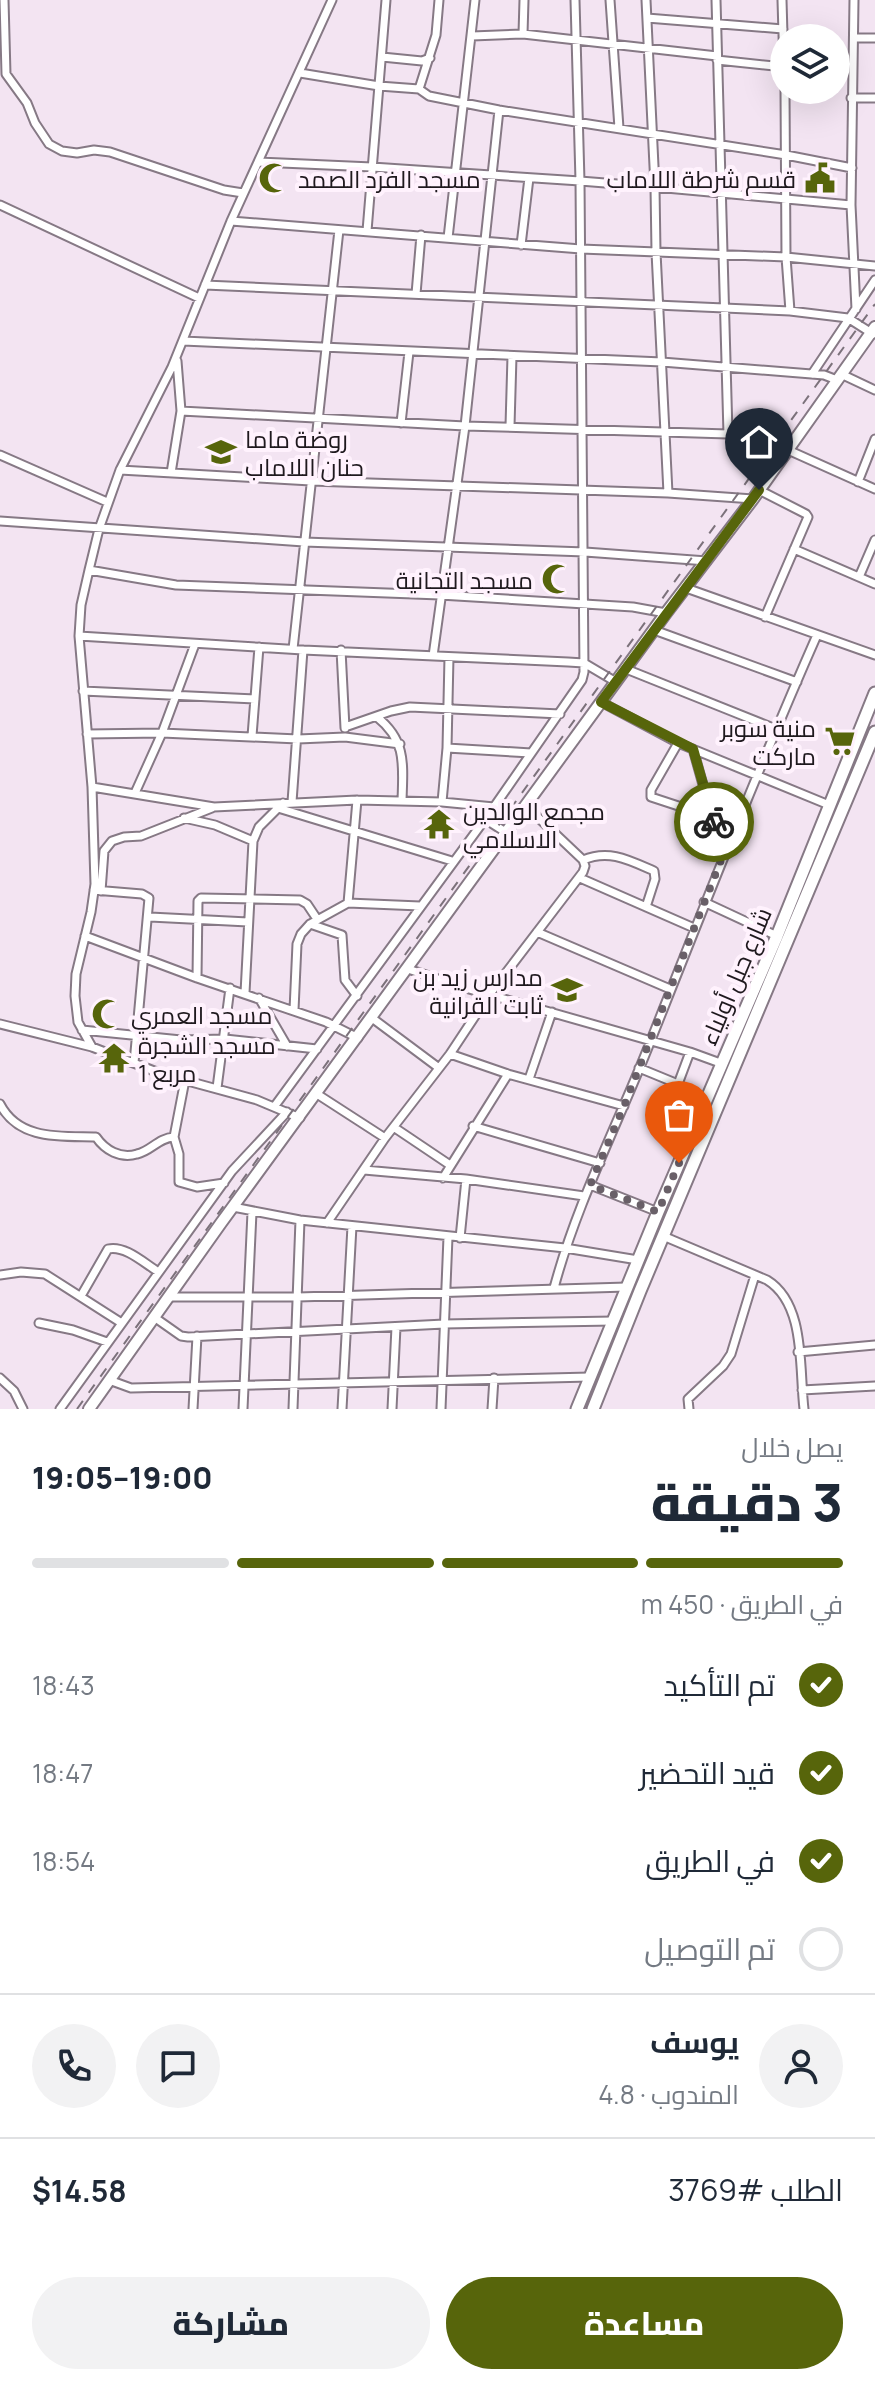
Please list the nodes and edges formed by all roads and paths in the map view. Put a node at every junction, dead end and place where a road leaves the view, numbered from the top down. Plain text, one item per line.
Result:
1 (4, 0) edge
2 (332, 0) edge
3 (386, 0) edge
4 (439, 0) edge
5 (475, 0) edge
6 (524, 0) edge
7 (575, 0) edge
8 (610, 0) edge
9 (646, 0) edge
10 (716, 0) edge
11 (782, 0) edge
12 (854, 0) edge
13 (647, 18) junction
14 (717, 22) junction
15 (783, 24) edge
16 (770, 28) edge
17 (523, 34) junction
18 (472, 36) junction
19 (854, 38) junction
20 (875, 38) edge
21 (578, 40) junction
22 (612, 44) junction
23 (649, 50) junction
24 (382, 57) junction
25 (430, 58) junction
26 (717, 58) junction
27 (770, 66) edge
28 (300, 73) junction
29 (379, 86) junction
30 (419, 89) junction
31 (851, 98) junction
32 (875, 98) edge
33 (464, 102) junction
34 (785, 104) edge
35 (499, 110) junction
36 (579, 122) junction
37 (619, 128) junction
38 (654, 134) junction
39 (719, 144) junction
40 (786, 155) junction
41 (259, 162) junction
42 (372, 167) junction
43 (852, 168) junction
44 (456, 173) junction
45 (493, 176) junction
46 (529, 178) junction
47 (580, 181) junction
48 (655, 187) junction
49 (720, 192) junction
50 (243, 193) junction
51 (786, 200) junction
52 (0, 205) edge
53 (851, 205) junction
54 (231, 221) junction
55 (339, 230) junction
56 (367, 231) junction
57 (421, 235) junction
58 (448, 238) junction
59 (484, 242) junction
60 (521, 245) junction
61 (581, 249) junction
62 (656, 252) junction
63 (723, 256) junction
64 (786, 257) junction
65 (852, 264) junction
66 (875, 266) edge
67 (875, 280) edge
68 (205, 285) junction
69 (333, 289) junction
70 (416, 294) junction
71 (477, 297) junction
72 (199, 298) junction
73 (582, 302) junction
74 (659, 306) junction
75 (725, 307) junction
76 (856, 309) junction
77 (790, 311) junction
78 (848, 318) junction
79 (873, 332) edge
80 (183, 341) junction
81 (326, 347) junction
82 (409, 352) junction
83 (471, 354) junction
84 (512, 356) junction
85 (176, 357) junction
86 (583, 360) junction
87 (662, 362) junction
88 (726, 367) junction
89 (812, 374) junction
90 (839, 377) junction
91 (875, 390) edge
92 (181, 411) junction
93 (319, 418) junction
94 (401, 423) junction
95 (465, 426) junction
96 (510, 426) junction
97 (584, 429) junction
98 (665, 432) junction
99 (728, 434) junction
100 (875, 439) edge
101 (792, 446) junction
102 (0, 455) edge
103 (120, 470) junction
104 (171, 473) junction
105 (311, 481) junction
106 (858, 482) junction
107 (457, 485) junction
108 (875, 489) edge
109 (583, 491) junction
110 (668, 493) junction
111 (756, 494) junction
112 (107, 502) junction
113 (0, 521) edge
114 (99, 529) junction
115 (875, 540) edge
116 (304, 542) junction
117 (447, 547) junction
118 (794, 549) junction
119 (585, 552) junction
120 (707, 561) junction
121 (89, 570) junction
122 (859, 577) junction
123 (875, 584) edge
124 (686, 588) junction
125 (300, 590) junction
126 (440, 595) junction
127 (584, 604) junction
128 (666, 613) junction
129 (765, 617) junction
130 (654, 630) junction
131 (817, 635) junction
132 (79, 636) junction
133 (195, 644) junction
134 (259, 647) junction
135 (293, 649) junction
136 (303, 650) junction
137 (341, 650) junction
138 (875, 655) edge
139 (433, 656) junction
140 (449, 657) junction
141 (584, 663) junction
142 (626, 669) junction
143 (616, 682) junction
144 (797, 682) junction
145 (83, 691) junction
146 (875, 693) edge
147 (176, 695) junction
148 (255, 699) junction
149 (601, 702) junction
150 (448, 707) junction
151 (560, 714) junction
152 (377, 717) junction
153 (345, 727) junction
154 (776, 729) junction
155 (875, 732) edge
156 (162, 733) junction
157 (87, 734) junction
158 (252, 736) junction
159 (345, 737) junction
160 (298, 739) junction
161 (678, 743) junction
162 (400, 744) junction
163 (447, 748) junction
164 (693, 749) junction
165 (531, 753) junction
166 (757, 775) junction
167 (92, 787) junction
168 (135, 793) junction
169 (357, 800) junction
170 (402, 801) junction
171 (292, 802) junction
172 (442, 802) junction
173 (280, 805) junction
174 (829, 805) junction
175 (526, 806) junction
176 (214, 807) junction
177 (494, 807) junction
178 (712, 817) junction
179 (184, 818) junction
180 (485, 819) junction
181 (355, 832) junction
182 (507, 833) junction
183 (253, 841) junction
184 (725, 850) junction
185 (583, 860) junction
186 (452, 861) junction
187 (580, 878) junction
188 (98, 891) junction
189 (250, 899) junction
190 (704, 902) junction
191 (348, 903) junction
192 (420, 906) junction
193 (646, 907) junction
194 (150, 917) junction
195 (198, 920) junction
196 (248, 922) junction
197 (314, 922) junction
198 (694, 928) junction
199 (537, 932) junction
200 (85, 936) junction
201 (777, 936) junction
202 (145, 958) junction
203 (408, 969) junction
204 (197, 978) junction
205 (230, 988) junction
206 (670, 989) junction
207 (245, 993) junction
208 (489, 995) junction
209 (357, 996) junction
210 (259, 998) junction
211 (294, 1010) junction
212 (552, 1012) junction
213 (372, 1018) junction
214 (0, 1024) edge
215 (336, 1025) junction
216 (82, 1030) junction
217 (138, 1034) junction
218 (358, 1038) junction
219 (225, 1039) junction
220 (651, 1040) junction
221 (287, 1046) junction
222 (92, 1047) junction
223 (317, 1049) junction
224 (690, 1052) junction
225 (450, 1054) junction
226 (134, 1063) junction
227 (721, 1063) junction
228 (439, 1068) junction
229 (639, 1068) junction
230 (734, 1070) junction
231 (508, 1074) junction
232 (529, 1079) junction
233 (185, 1080) junction
234 (217, 1088) junction
235 (317, 1094) junction
236 (0, 1104) edge
237 (624, 1106) junction
238 (274, 1107) junction
239 (287, 1112) junction
240 (300, 1118) junction
241 (473, 1126) junction
242 (395, 1128) junction
243 (174, 1137) junction
244 (385, 1138) junction
245 (600, 1163) junction
246 (450, 1165) junction
247 (364, 1170) junction
248 (443, 1178) junction
249 (466, 1179) junction
250 (224, 1183) junction
251 (590, 1185) junction
252 (584, 1196) junction
253 (233, 1207) junction
254 (252, 1212) junction
255 (658, 1212) junction
256 (300, 1220) junction
257 (327, 1223) junction
258 (352, 1226) junction
259 (663, 1236) junction
260 (448, 1237) junction
261 (460, 1238) junction
262 (565, 1248) junction
263 (638, 1260) junction
264 (157, 1271) junction
265 (0, 1275) edge
266 (755, 1275) junction
267 (627, 1287) junction
268 (554, 1288) junction
269 (445, 1292) junction
270 (348, 1295) junction
271 (81, 1296) junction
272 (169, 1297) junction
273 (248, 1297) junction
274 (298, 1297) junction
275 (154, 1317) junction
276 (614, 1321) junction
277 (120, 1322) junction
278 (39, 1323) dead end
279 (444, 1324) junction
280 (396, 1327) junction
281 (346, 1328) junction
282 (296, 1331) junction
283 (247, 1332) junction
284 (197, 1336) junction
285 (107, 1342) junction
286 (875, 1345) edge
287 (798, 1352) junction
288 (590, 1377) junction
289 (0, 1378) edge
290 (494, 1378) junction
291 (109, 1380) junction
292 (394, 1380) junction
293 (441, 1380) junction
294 (343, 1383) junction
295 (295, 1384) junction
296 (244, 1385) junction
297 (193, 1386) junction
298 (875, 1386) edge
299 (802, 1390) junction
300 (23, 1409) edge
301 (60, 1409) edge
302 (89, 1409) edge
303 (193, 1409) edge
304 (243, 1409) edge
305 (293, 1409) edge
306 (342, 1409) edge
307 (392, 1409) edge
308 (441, 1409) edge
309 (492, 1409) edge
310 (577, 1409) edge
311 (593, 1409) edge
312 (689, 1409) edge
313 (804, 1409) edge

1 - 50 street
2 - 28 street
3 - 24 street
4 - 25 street
5 - 18 street
6 - 17 street
7 - 21 street
8 - 22 street
9 - 13 street
10 - 14 street
11 - 15 street
12 - 19 street
13 - 14 street
13 - 23 street
14 - 16 street
14 - 26 street
17 - 18 street
17 - 21 street
18 - 33 street
19 - 20 street
19 - 31 street
21 - 22 street
21 - 36 street
22 - 23 street
22 - 37 street
23 - 26 street
23 - 38 street
24 - 25 street
24 - 29 street
25 - 30 street
26 - 27 street
26 - 39 street
28 - 29 street
28 - 41 street
29 - 30 street
29 - 42 street
30 - 33 street
31 - 32 street
31 - 43 street
33 - 35 street
33 - 44 street
34 - 40 street
35 - 36 street
35 - 45 street
36 - 37 street
36 - 47 street
37 - 38 street
38 - 39 street
38 - 48 street
39 - 40 street
39 - 49 street
40 - 43 street
40 - 51 street
41 - 42 street
41 - 50 street
42 - 44 street
42 - 56 street
43 - 53 street
44 - 45 street
44 - 58 street
45 - 46 street
45 - 59 street
46 - 47 street
46 - 60 street
47 - 48 street
47 - 61 street
48 - 49 street
48 - 62 street
49 - 51 street
49 - 63 street
50 - 54 street
51 - 53 street
51 - 64 street
52 - 72 street
53 - 65 street
54 - 55 street
54 - 68 street
55 - 56 street
55 - 69 street
56 - 57 street
57 - 58 street
57 - 70 street
58 - 59 street
59 - 60 street
59 - 71 street
60 - 61 street
61 - 62 street
61 - 73 street
62 - 63 street
62 - 74 street
63 - 64 street
63 - 75 street
64 - 65 street
64 - 77 street
65 - 66 street
65 - 76 street
67 - 76 street
68 - 69 street
68 - 72 street
69 - 70 street
69 - 81 street
70 - 71 street
71 - 73 street
71 - 83 street
72 - 80 street
73 - 74 street
73 - 86 street
74 - 75 street
74 - 87 street
75 - 77 street
75 - 88 street
76 - 78 street
77 - 78 street
78 - 79 street
78 - 89 street
79 - 90 street
80 - 81 street
80 - 85 street
81 - 82 street
81 - 93 street
82 - 83 street
82 - 94 street
83 - 84 street
83 - 95 street
84 - 86 street
84 - 96 street
85 - 92 street
85 - 103 street
86 - 87 street
86 - 97 street
87 - 88 street
87 - 98 street
88 - 89 street
88 - 99 street
89 - 90 street
90 - 91 street
90 - 101 street
92 - 93 street
92 - 104 street
93 - 94 street
93 - 105 street
94 - 95 street
95 - 96 street
95 - 107 street
96 - 97 street
97 - 98 street
97 - 109 street
98 - 99 street
98 - 110 street
99 - 101 street
100 - 106 street
101 - 106 street
101 - 111 street
102 - 112 street
103 - 104 street
103 - 112 street
104 - 105 street
105 - 107 street
105 - 116 street
106 - 108 street
107 - 109 street
107 - 117 street
109 - 110 street
109 - 119 street
110 - 111 street
111 - 118 street
111 - 120 street
112 - 114 street
113 - 114 street
114 - 116 street
114 - 121 street
115 - 122 street
116 - 117 street
116 - 125 street
117 - 119 street
117 - 126 street
118 - 122 street
118 - 129 street
119 - 120 street
119 - 127 street
120 - 124 street
121 - 125 street
121 - 132 street
122 - 123 street
124 - 128 street
124 - 129 street
125 - 126 street
125 - 135 street
126 - 127 street
126 - 139 street
127 - 128 street
127 - 141 street
128 - 130 street
129 - 131 street
130 - 142 street
130 - 144 street
131 - 138 street
131 - 144 street
132 - 133 street
132 - 145 street
133 - 134 street
133 - 147 street
134 - 135 street
134 - 148 street
135 - 136 street
136 - 137 street
136 - 160 street
137 - 139 street
137 - 153 street
139 - 140 street
140 - 141 street
140 - 150 street
141 - 143 street
141 - 151 street
142 - 143 street
142 - 154 street
143 - 149 street
144 - 154 street
145 - 147 street
145 - 157 street
146 - 174 main road, شارع جبل أولياء
147 - 148 street
147 - 156 street
148 - 158 street
149 - 161 street
149 - 175 street
150 - 151 street
150 - 152 street
150 - 163 street
151 - 165 street
152 - 153 street
152 - 162 street
153 - 159 street
154 - 166 street
155 - 230 main road, شارع جبل أولياء
156 - 157 street
156 - 158 street
156 - 168 street
157 - 167 street
158 - 160 street
159 - 160 street
159 - 162 street
160 - 171 street
161 - 164 street
161 - 178 street
162 - 170 street
163 - 165 street
163 - 172 street
164 - 166 street
164 - 178 street
165 - 177 street
166 - 174 street
166 - 184 street
167 - 168 street
167 - 188 street
168 - 176 street
169 - 170 street
169 - 171 street
169 - 181 street
170 - 172 street
171 - 173 street
172 - 177 street
173 - 176 street
173 - 181 street
173 - 183 street
174 - 201 main road, شارع جبل أولياء
175 - 182 street
175 - 185 street
176 - 179 street
177 - 180 street
178 - 184 street
179 - 183 street
179 - 188 street
180 - 182 street
180 - 186 street
181 - 186 street
181 - 191 street
182 - 203 street
183 - 189 street
184 - 190 street
185 - 187 street
185 - 193 street
186 - 192 street
187 - 193 street
187 - 199 street
188 - 194 street
188 - 200 street
189 - 195 street
189 - 196 street
189 - 197 street
190 - 198 street
190 - 201 street
191 - 192 street
191 - 197 street
192 - 209 street
193 - 198 street
194 - 195 street
194 - 202 street
195 - 196 street
195 - 204 street
196 - 207 street
197 - 209 street
197 - 211 street
198 - 206 street
199 - 206 street
199 - 208 street
200 - 202 street
200 - 216 street
201 - 227 main road, شارع جبل أولياء
202 - 204 street
202 - 217 street
203 - 208 street
203 - 213 street
204 - 205 street
205 - 207 street
205 - 219 street
206 - 220 street
207 - 210 street
208 - 212 street
208 - 225 street
209 - 215 street
210 - 211 street
210 - 221 street
211 - 215 street
212 - 220 street
212 - 232 street
213 - 218 street
213 - 228 street
214 - 222 street
215 - 218 street
215 - 223 street
216 - 217 street
216 - 222 street
217 - 219 street
217 - 226 street
218 - 235 street
219 - 221 street
219 - 234 street
220 - 224 street
220 - 229 street
221 - 223 street
222 - 226 street
223 - 238 street
224 - 227 street
224 - 229 street
225 - 228 street
225 - 231 street
226 - 233 street
227 - 230 street
227 - 255 main road, شارع جبل أولياء
228 - 242 street
229 - 237 street
230 - 259 main road, شارع جبل أولياء
231 - 232 street
231 - 241 street
232 - 237 street
233 - 234 street
233 - 243 street
234 - 238 street
235 - 240 street
235 - 244 street
236 - 243 street
237 - 245 street
238 - 239 street
239 - 240 street
239 - 250 street
240 - 253 street
241 - 245 street
241 - 246 street
242 - 244 street
242 - 246 street
243 - 250 street
244 - 247 street
245 - 251 street
246 - 248 street
247 - 248 street
247 - 257 street
248 - 249 street
249 - 252 street
249 - 261 street
250 - 264 street
251 - 252 street
251 - 255 street
252 - 262 street
253 - 254 street
253 - 272 street
254 - 256 street
254 - 273 street
255 - 263 main road, شارع جبل أولياء
256 - 257 street
256 - 274 street
257 - 258 street
258 - 260 street
258 - 270 street
259 - 266 street
259 - 311 main road, شارع جبل أولياء
260 - 261 street
260 - 269 street
261 - 262 street
262 - 263 street
262 - 268 street
263 - 267 main road, شارع جبل أولياء
264 - 271 street
264 - 277 street
265 - 271 street
266 - 287 street
266 - 312 street
267 - 268 street
267 - 276 main road, شارع جبل أولياء
268 - 269 street
269 - 270 street
269 - 279 street
270 - 274 street
270 - 281 street
271 - 277 street
272 - 273 street
272 - 275 street
273 - 274 street
273 - 283 street
274 - 282 street
275 - 284 street
275 - 291 street
276 - 279 street
276 - 288 main road, شارع جبل أولياء
277 - 285 street
278 - 285 street
279 - 280 street
279 - 293 street
280 - 281 street
280 - 292 street
281 - 282 street
281 - 294 street
282 - 283 street
282 - 295 street
283 - 284 street
283 - 296 street
284 - 297 street
285 - 301 street
286 - 287 street
287 - 299 street
288 - 290 street
288 - 310 main road, شارع جبل أولياء
289 - 300 street
290 - 293 street
290 - 309 street
291 - 297 street
291 - 302 street
292 - 293 street
292 - 294 street
292 - 307 street
293 - 308 street
294 - 295 street
294 - 306 street
295 - 296 street
295 - 305 street
296 - 297 street
296 - 304 street
297 - 303 street
298 - 299 street
299 - 313 street

